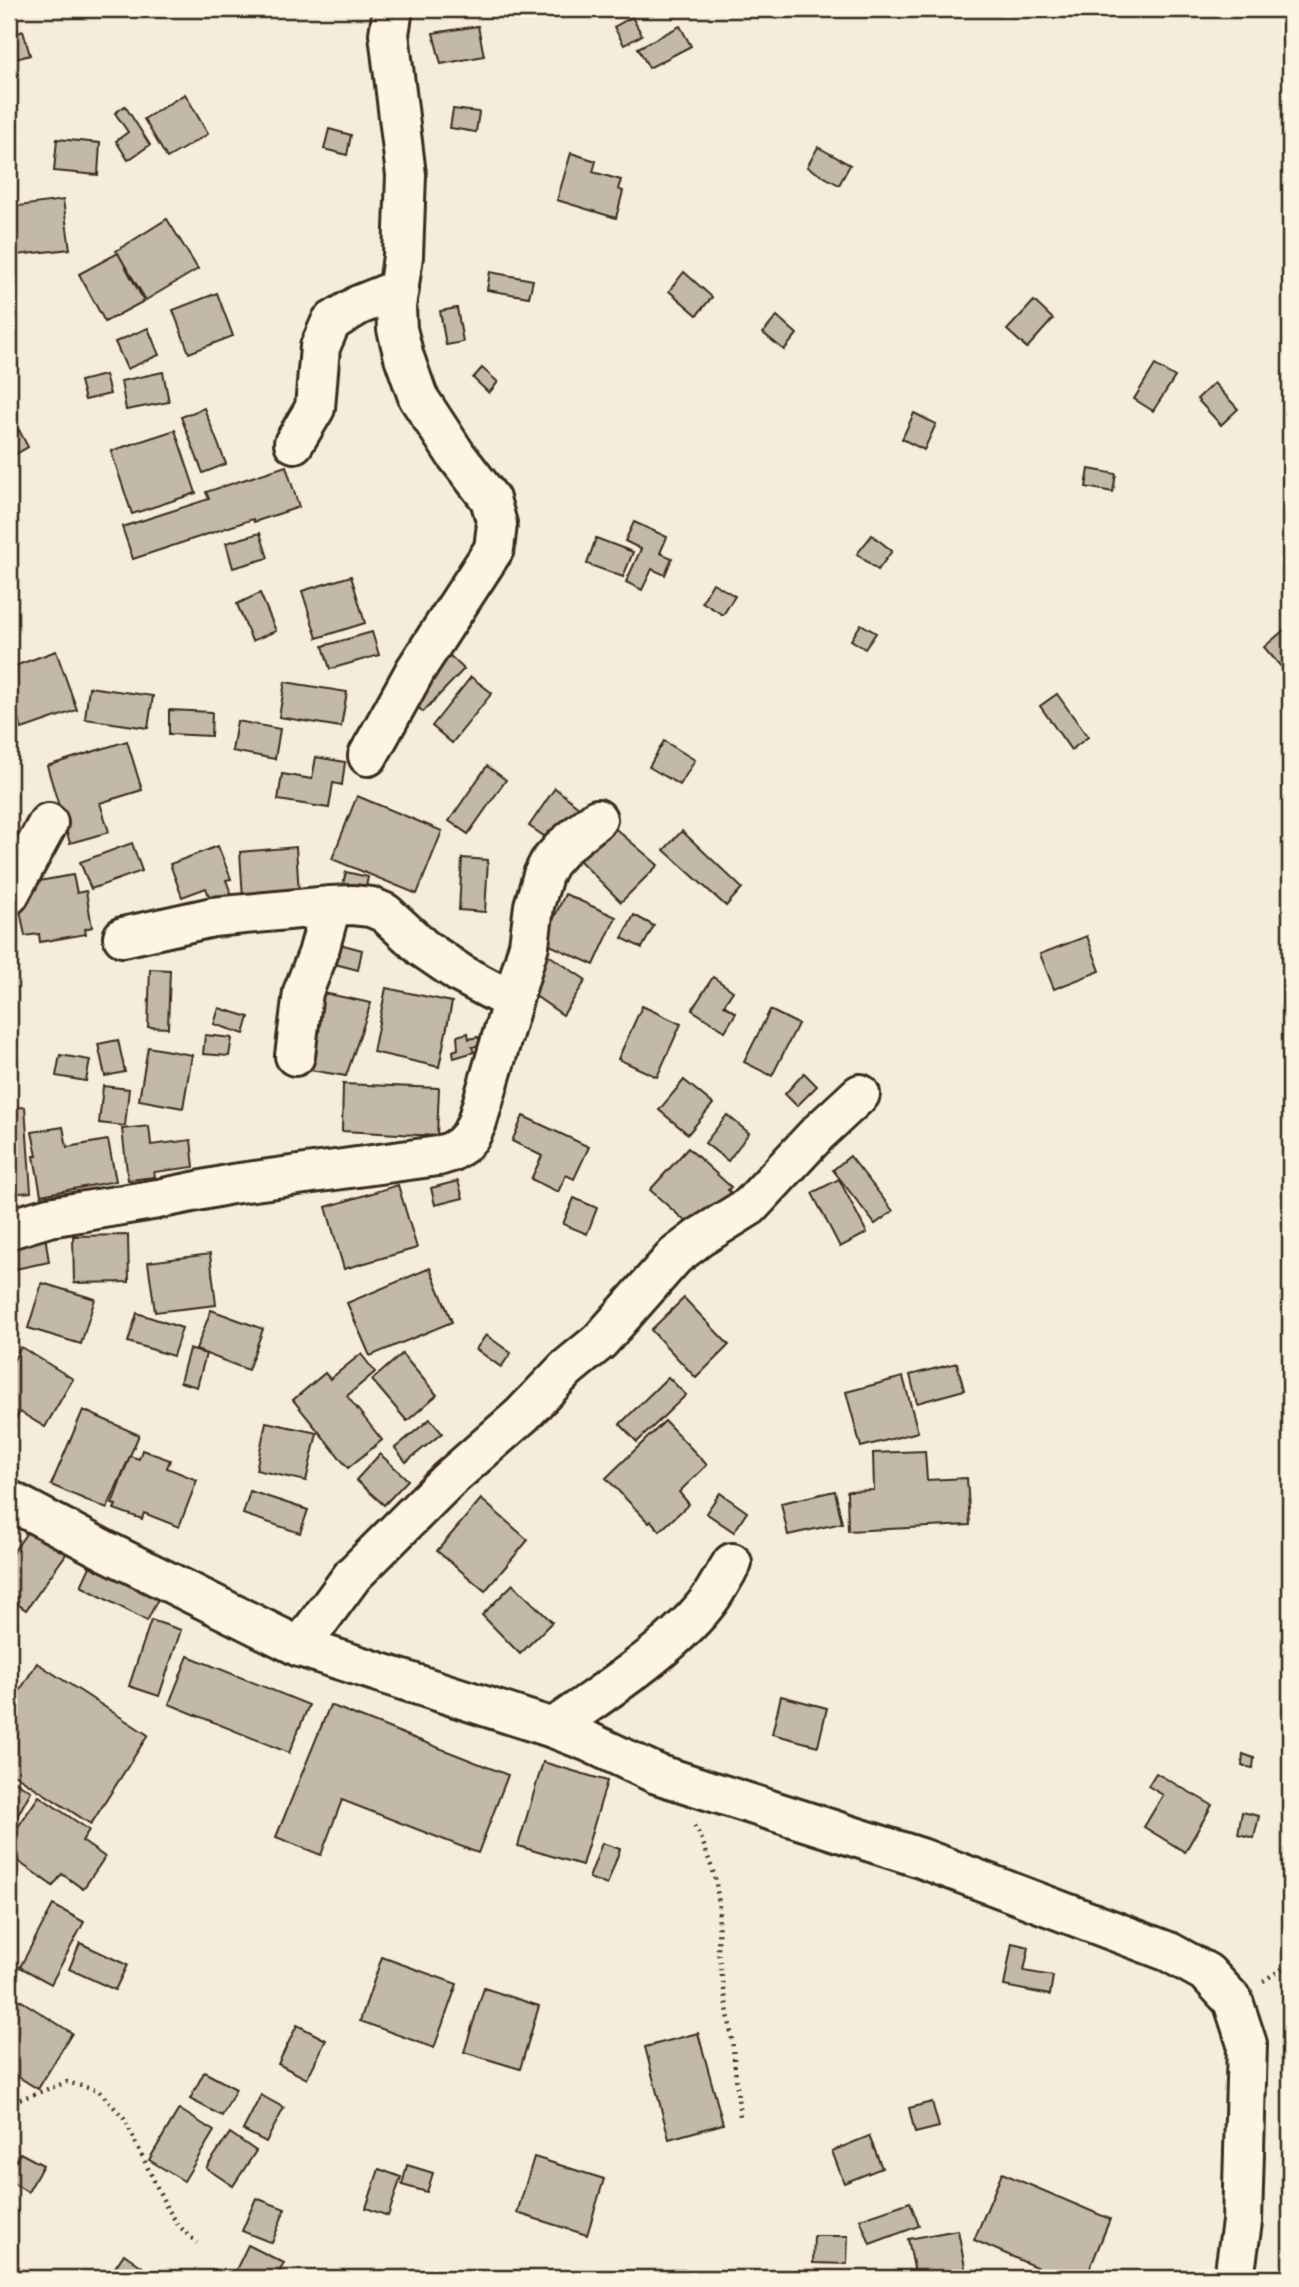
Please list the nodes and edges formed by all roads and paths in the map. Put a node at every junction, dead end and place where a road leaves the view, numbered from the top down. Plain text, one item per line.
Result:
1 (393, 9) edge
2 (399, 289) junction
3 (294, 443) dead end
4 (368, 756) dead end
5 (597, 819) dead end
6 (48, 823) dead end
7 (9, 895) edge
8 (331, 906) junction
9 (123, 937) dead end
10 (512, 1001) junction
11 (295, 1056) dead end
12 (860, 1094) dead end
13 (9, 1229) edge
14 (9, 1500) edge
15 (732, 1563) dead end
16 (300, 1647) junction
17 (552, 1728) junction
18 (657, 1774) junction
19 (9, 2108) edge
20 (740, 2117) dead end
21 (197, 2243) dead end
22 (1234, 2278) edge

1 - 2 street
2 - 3 street
2 - 4 street
5 - 10 street
6 - 7 street
8 - 9 street
8 - 10 street
8 - 11 street
10 - 13 street
12 - 16 street
14 - 16 street
15 - 17 street
16 - 17 street
17 - 18 street
18 - 20 path
18 - 22 street
19 - 21 path

